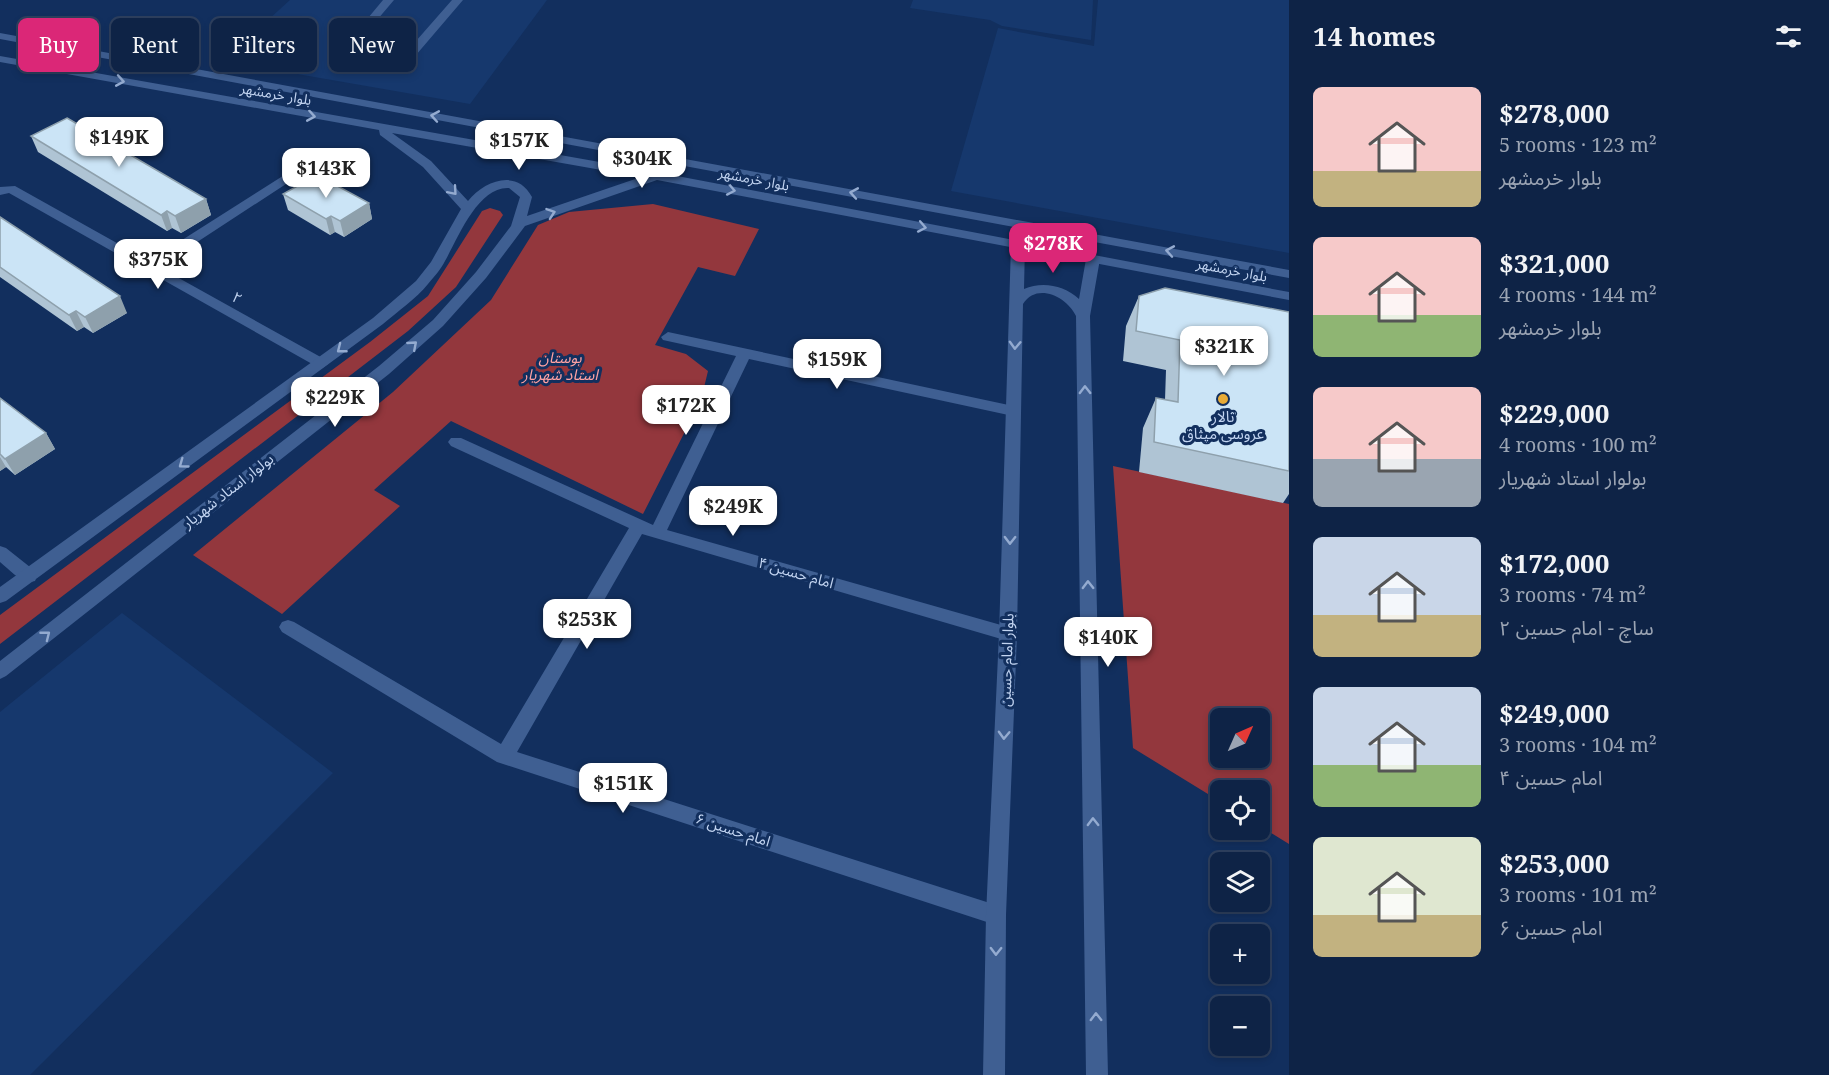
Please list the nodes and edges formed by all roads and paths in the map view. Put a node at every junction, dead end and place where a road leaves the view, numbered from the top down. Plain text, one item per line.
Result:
1 (389, 0) edge
2 (458, 0) edge
3 (0, 36) edge
4 (111, 56) edge
5 (0, 59) edge
6 (198, 72) joint
7 (177, 91) junction
8 (376, 127) junction
9 (308, 164) dead end
10 (656, 176) junction
11 (6, 190) edge
12 (468, 208) junction
13 (517, 228) junction
14 (1018, 245) junction
15 (1093, 259) junction
16 (150, 267) junction
17 (1289, 273) edge
18 (1289, 296) edge
19 (1016, 305) junction
20 (1083, 316) junction
21 (669, 337) dead end
22 (745, 353) junction
23 (321, 364) junction
24 (1013, 411) junction
25 (456, 442) dead end
26 (639, 525) junction
27 (657, 534) junction
28 (0, 553) edge
29 (29, 576) junction
30 (0, 596) edge
31 (288, 627) dead end
32 (1008, 634) junction
33 (0, 671) edge
34 (504, 756) junction
35 (996, 915) junction
36 (994, 1075) edge
37 (1097, 1075) edge

1 - 2 street
3 - 4 street, بلوار خرمشهر
5 -> 7 street, بلوار خرمشهر
6 - 7 street
17 -> 6 street, بلوار خرمشهر
7 -> 8 street, بلوار خرمشهر
8 - 10 street, بلوار خرمشهر
8 -> 12 street
9 - 16 street
13 -> 10 street, بولوار استاد شهریار
10 -> 14 street, بلوار خرمشهر
11 - 16 street, ۲
12 - 13 street
12 -> 23 street
33 -> 13 street, بولوار استاد شهریار
14 - 15 street, بلوار خرمشهر
14 - 19 street, بلوار امام حسین
15 - 18 street, بلوار خرمشهر
15 - 20 street
16 - 23 street, ۲
19 - 20 street
19 -> 24 street, بلوار امام حسین
37 -> 20 street
21 - 22 street
22 - 24 street
22 - 27 street
23 -> 29 street
24 -> 32 street, بلوار امام حسین
25 - 26 street, امام حسین ۴
26 - 27 street, امام حسین ۴
26 - 34 street
27 - 32 street, امام حسین ۴
28 - 29 street
29 - 30 street
31 - 34 street, امام حسین ۶
32 -> 35 street, بلوار امام حسین
34 - 35 street, امام حسین ۶
35 -> 36 street, بلوار امام حسین

